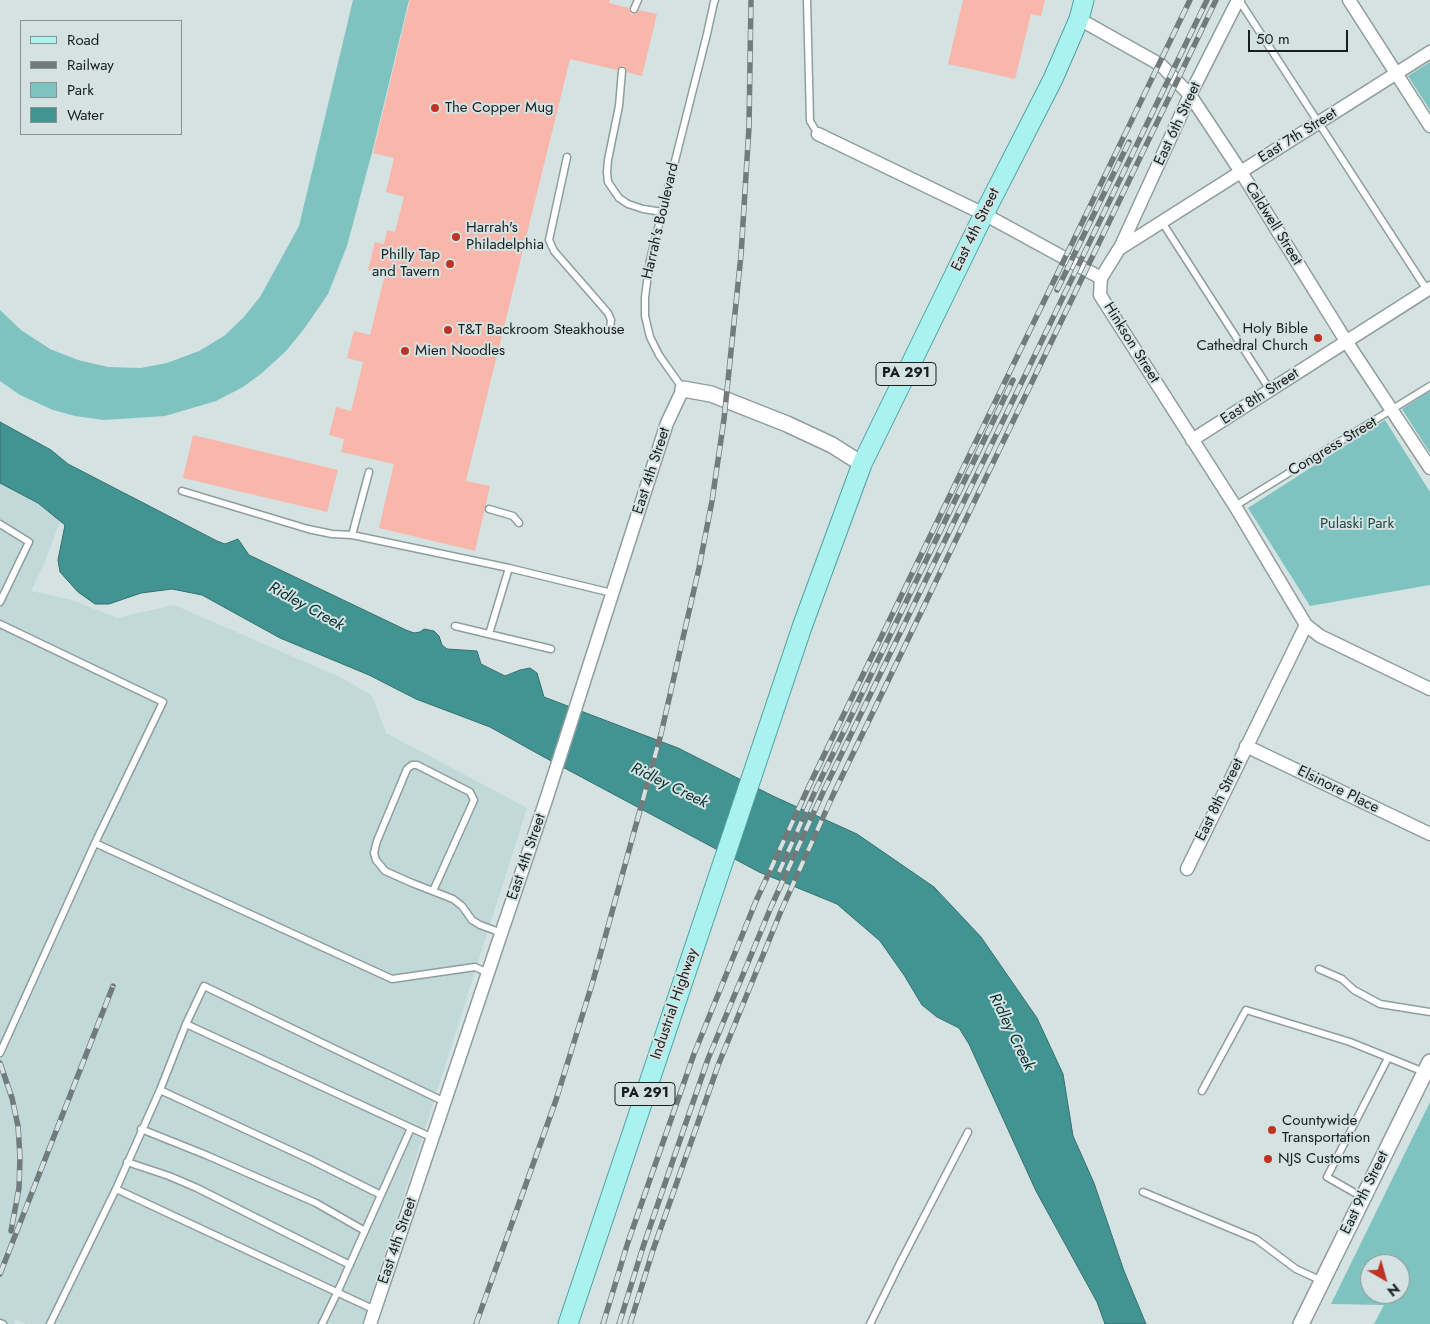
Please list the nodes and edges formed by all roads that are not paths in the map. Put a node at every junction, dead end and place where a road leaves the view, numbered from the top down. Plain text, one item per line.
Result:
1 (638, 0) edge
2 (806, 0) edge
3 (1084, 0) edge
4 (1239, 0) edge
5 (1349, 0) edge
6 (713, 1) edge
7 (634, 9) dead end
8 (1079, 19) junction
9 (1430, 52) edge
10 (622, 71) dead end
11 (1396, 73) junction
12 (1190, 95) junction
13 (1318, 123) junction
14 (1430, 126) edge
15 (818, 134) joint
16 (568, 157) dead end
17 (1241, 172) junction
18 (663, 212) junction
19 (984, 214) junction
20 (1162, 222) junction
21 (1119, 249) junction
22 (1101, 278) junction
23 (1429, 289) edge
24 (610, 329) dead end
25 (1346, 341) junction
26 (1430, 386) edge
27 (683, 389) junction
28 (1270, 390) junction
29 (1391, 411) junction
30 (1192, 440) junction
31 (862, 464) junction
32 (1430, 468) edge
33 (369, 472) dead end
34 (182, 491) dead end
35 (1235, 506) junction
36 (489, 509) dead end
37 (519, 523) dead end
38 (0, 524) edge
39 (352, 535) junction
40 (509, 568) junction
41 (612, 593) junction
42 (0, 602) edge
43 (0, 624) edge
44 (1306, 625) junction
45 (455, 626) dead end
46 (489, 634) junction
47 (551, 649) dead end
48 (1430, 689) edge
49 (1246, 746) junction
50 (735, 827) joint
51 (1430, 834) edge
52 (95, 843) junction
53 (1187, 868) dead end
54 (433, 891) junction
55 (502, 933) junction
56 (1319, 969) dead end
57 (488, 973) junction
58 (1430, 1012) edge
59 (186, 1024) junction
60 (0, 1053) edge
61 (1388, 1058) junction
62 (1428, 1067) edge
63 (160, 1090) junction
64 (1202, 1091) dead end
65 (445, 1102) junction
66 (411, 1128) junction
67 (141, 1129) junction
68 (968, 1132) dead end
69 (433, 1138) junction
70 (127, 1162) junction
71 (116, 1189) junction
72 (1143, 1192) dead end
73 (381, 1195) junction
74 (1363, 1197) junction
75 (365, 1231) junction
76 (350, 1265) junction
77 (1322, 1281) junction
78 (338, 1293) junction
79 (375, 1310) junction
80 (50, 1324) edge
81 (322, 1324) edge
82 (370, 1324) edge
83 (568, 1324) edge
84 (870, 1324) edge
85 (1301, 1324) edge

1 - 7 lane
2 - 15 lane
3 - 8 main road, East 4th Street / PA 291
4 - 12 street, East 6th Street
4 - 13 lane
5 - 11 street
6 - 18 lane, Harrah's Boulevard
8 - 12 street, Caldwell Street
8 - 19 main road, East 4th Street / PA 291
9 - 11 street, East 7th Street
10 - 18 lane
11 - 13 street, East 7th Street
11 - 14 street
12 - 17 street, Caldwell Street
12 - 21 street, East 6th Street
13 - 17 street, East 7th Street
13 - 23 lane
15 - 19 street
16 - 24 lane
17 - 20 street, East 7th Street
17 - 25 street, Caldwell Street
18 - 27 lane, Harrah's Boulevard
19 - 22 street
19 - 31 main road, East 4th Street / PA 291
20 - 21 street, East 7th Street
20 - 28 lane
21 - 22 street, East 7th Street
22 - 30 street, Hinkson Street
23 - 25 street, East 8th Street
25 - 28 street, East 8th Street
25 - 29 street, Caldwell Street
26 - 29 lane, Congress Street
27 - 31 street
27 - 41 street, East 4th Street
28 - 30 street, East 8th Street
29 - 32 street, Caldwell Street
29 - 35 lane, Congress Street
30 - 35 street, Hinkson Street
31 - 50 main road, East 4th Street / PA 291
33 - 39 lane
34 - 39 lane
35 - 44 street, Hinkson Street
36 - 37 lane
38 - 42 lane
39 - 40 lane
40 - 41 lane
40 - 46 lane
41 - 55 street, East 4th Street
43 - 52 lane
44 - 48 street
44 - 49 street, East 8th Street
45 - 46 lane
46 - 47 lane
49 - 51 street, Elsinore Place
49 - 53 street, East 8th Street
50 - 83 main road, Industrial Highway / PA 291
52 - 57 lane
52 - 60 lane
54 - 54 lane
54 - 55 lane
55 - 57 street, East 4th Street
56 - 58 lane
57 - 65 street, East 4th Street
59 - 63 lane
59 - 65 lane
59 - 66 lane
61 - 62 lane
61 - 64 lane
61 - 74 lane
62 - 74 street, East 9th Street
63 - 67 lane
63 - 73 lane
65 - 69 street, East 4th Street
66 - 69 lane
66 - 73 lane
67 - 70 lane
67 - 75 lane
68 - 84 lane
69 - 79 street, East 4th Street
70 - 71 lane
70 - 76 lane
71 - 78 lane
71 - 80 lane
72 - 77 lane
73 - 75 lane
74 - 77 street, East 9th Street
75 - 76 lane
76 - 78 lane
77 - 85 street, East 9th Street
78 - 79 lane
78 - 81 lane
79 - 82 street, East 4th Street

